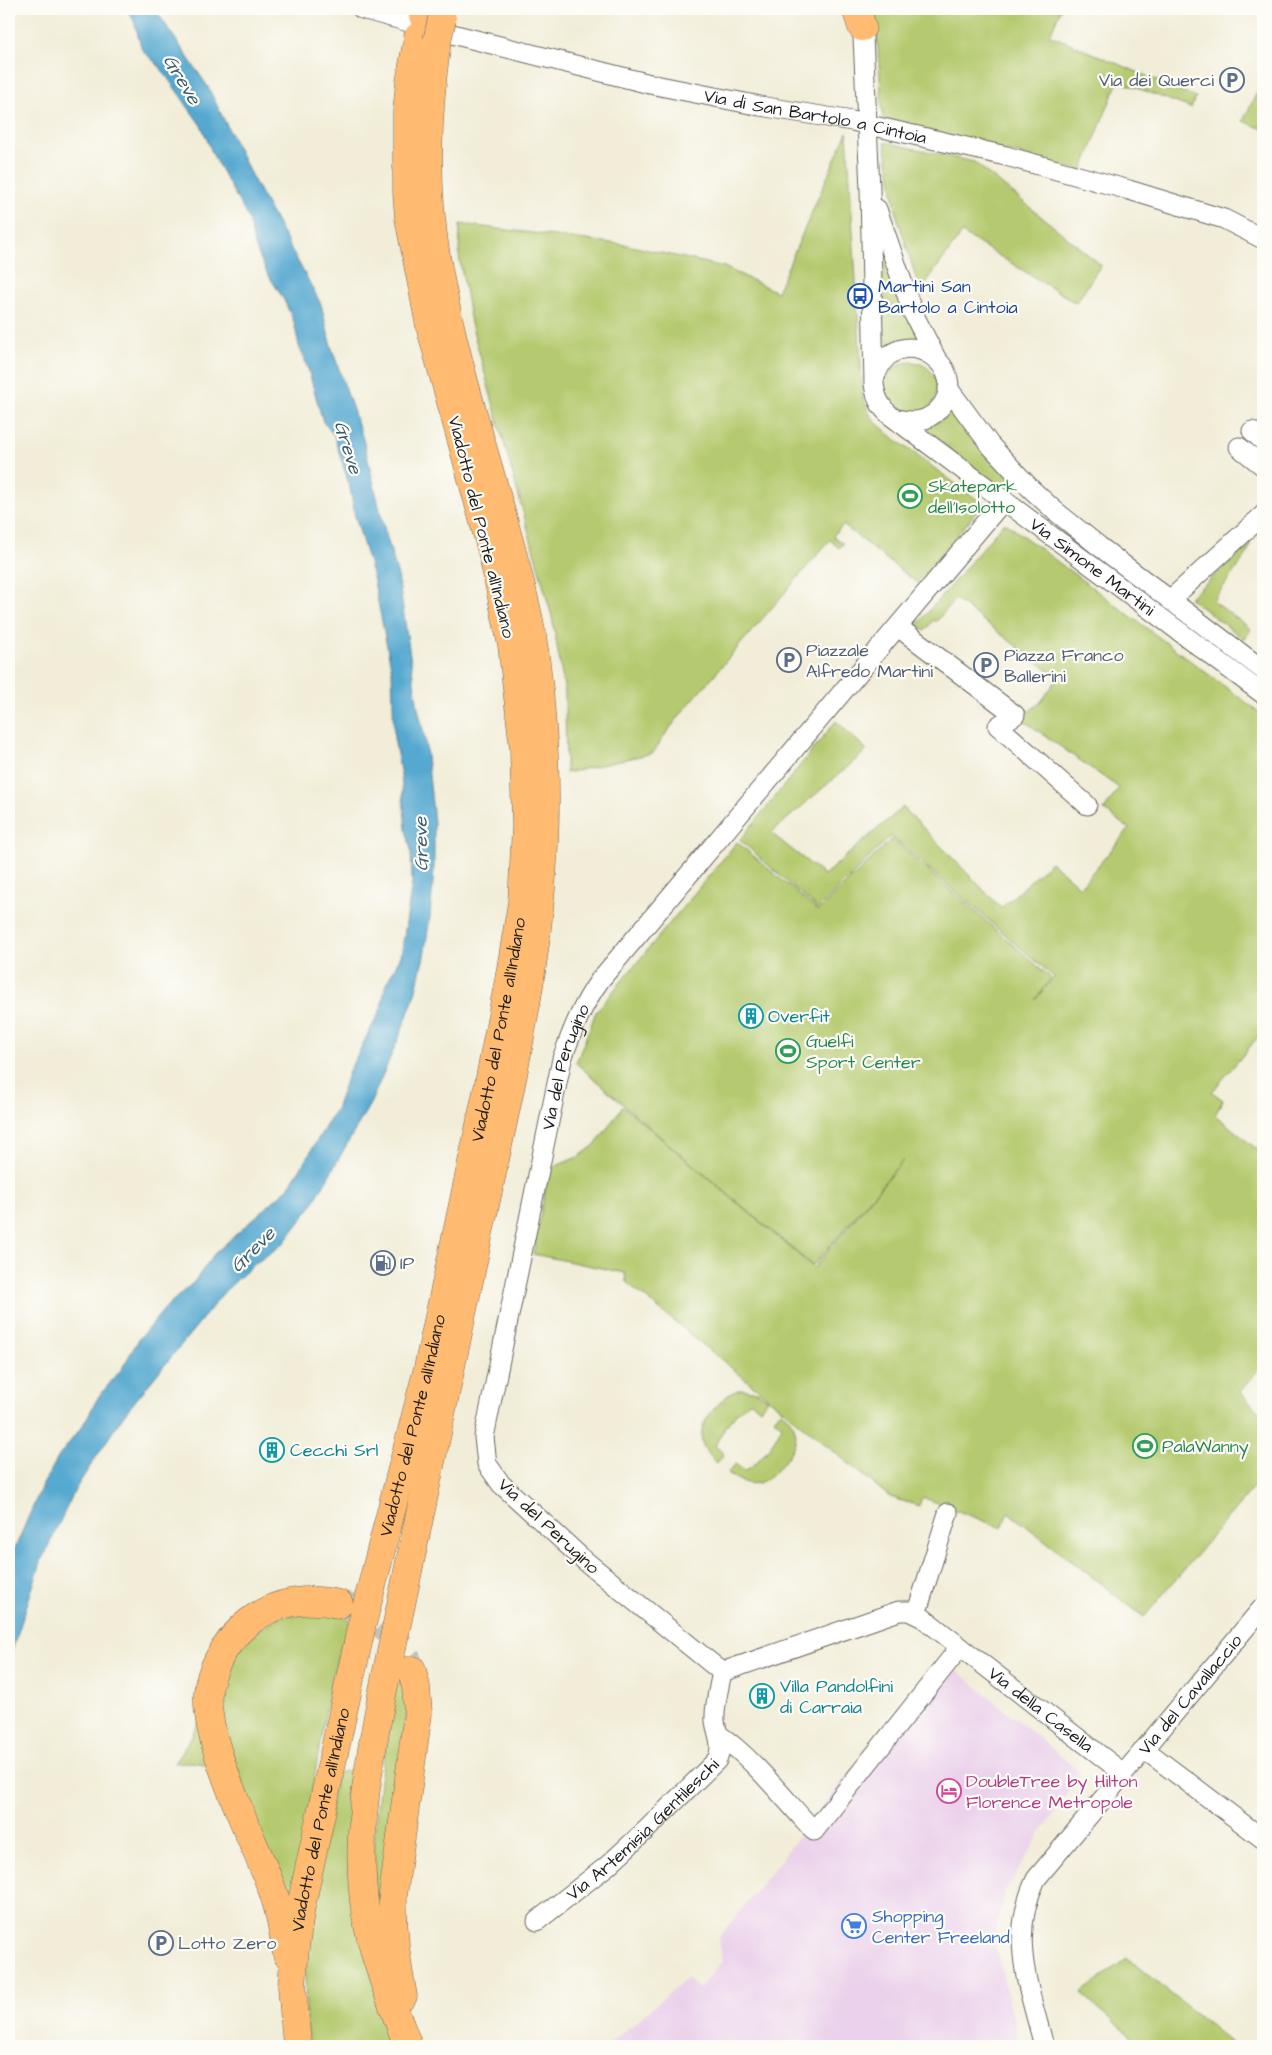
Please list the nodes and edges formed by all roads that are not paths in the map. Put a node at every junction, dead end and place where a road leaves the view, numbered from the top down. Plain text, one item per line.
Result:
1 (362, 9) edge
2 (860, 15) edge
3 (434, 23) edge
4 (866, 125) junction
5 (870, 189) junction
6 (1263, 239) edge
7 (936, 358) junction
8 (875, 377) junction
9 (948, 388) junction
10 (897, 419) junction
11 (1239, 447) dead end
12 (1263, 466) edge
13 (1004, 500) junction
14 (1263, 515) edge
15 (1170, 600) junction
16 (898, 627) junction
17 (1263, 670) edge
18 (1263, 694) edge
19 (1087, 805) dead end
20 (948, 1513) dead end
21 (339, 1604) tunnel mouth
22 (1263, 1607) edge
23 (914, 1612) junction
24 (960, 1647) junction
25 (412, 1670) tunnel mouth
26 (722, 1672) junction
27 (719, 1735) junction
28 (1144, 1749) junction
29 (1123, 1773) junction
30 (1263, 1839) edge
31 (537, 1921) dead end
32 (380, 1972) junction
33 (292, 1986) junction
34 (297, 2046) edge
35 (398, 2046) edge
36 (408, 2046) edge
37 (413, 2046) edge
38 (1044, 2046) edge

1 - 3 street, Via di San Bartolo a Cintoia
2 - 4 street, Via Simone Martini
3 - 4 street, Via di San Bartolo a Cintoia
3 - 32 highway, Viadotto del Ponte all'Indiano
3 - 33 highway, Viadotto del Ponte all'Indiano
4 - 5 street, Via Simone Martini
4 - 6 street, Via di San Bartolo a Cintoia
5 - 7 street, Via Simone Martini
5 - 8 street, Via Simone Martini
7 - 8 street
7 - 9 street, Via Simone Martini
8 - 10 street, Via Simone Martini
9 - 10 street
9 - 15 street, Via Simone Martini
10 - 13 street, Via Simone Martini
11 - 12 street
13 - 16 street, Via del Perugino
13 - 18 street, Via Simone Martini
14 - 15 street
15 - 17 street, Via Simone Martini
16 - 19 street
16 - 26 street, Via del Perugino
20 - 23 street
21 - 33 highway
22 - 28 street, Via del Cavallaccio
23 - 24 street, Via della Casella
23 - 26 street
24 - 27 street
24 - 29 street, Via della Casella
25 - 37 highway
26 - 27 street, Via Artemisia Gentileschi
27 - 31 street, Via Artemisia Gentileschi
28 - 29 street, Via del Cavallaccio
28 - 30 street
29 - 38 street, Via del Cavallaccio
32 - 35 highway, Viadotto del Ponte all'Indiano
32 - 36 highway, Viadotto del Ponte all'Indiano
33 - 34 highway, Viadotto del Ponte all'Indiano

